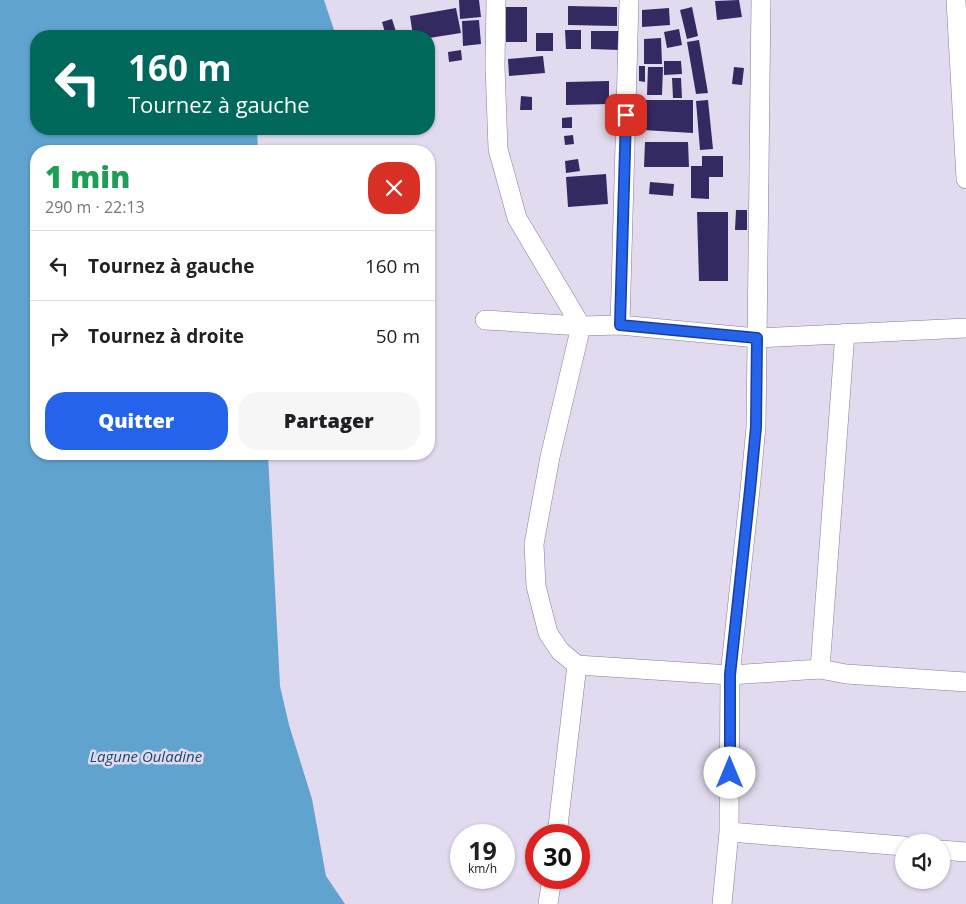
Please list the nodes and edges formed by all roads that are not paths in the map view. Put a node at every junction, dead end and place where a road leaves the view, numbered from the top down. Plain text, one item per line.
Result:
1 (496, 0) edge
2 (629, 0) edge
3 (761, 0) edge
4 (956, 0) edge
5 (966, 179) edge
6 (484, 320) dead end
7 (620, 325) junction
8 (581, 326) junction
9 (966, 328) edge
10 (845, 333) junction
11 (757, 338) junction
12 (577, 666) junction
13 (820, 670) junction
14 (730, 675) junction
15 (966, 682) edge
16 (558, 824) edge
17 (729, 832) junction
18 (895, 845) edge
19 (950, 851) edge
20 (966, 852) edge
21 (550, 889) edge
22 (548, 904) edge
23 (722, 904) edge

1 - 8 street
2 - 7 street
3 - 11 street
4 - 5 street
6 - 8 street
7 - 8 street
7 - 11 street
8 - 12 street
9 - 10 street
10 - 11 street
10 - 13 street
11 - 14 street
12 - 14 street
12 - 16 street
13 - 14 street
13 - 15 street
14 - 17 street
17 - 18 street
17 - 23 street
19 - 20 street
21 - 22 street

